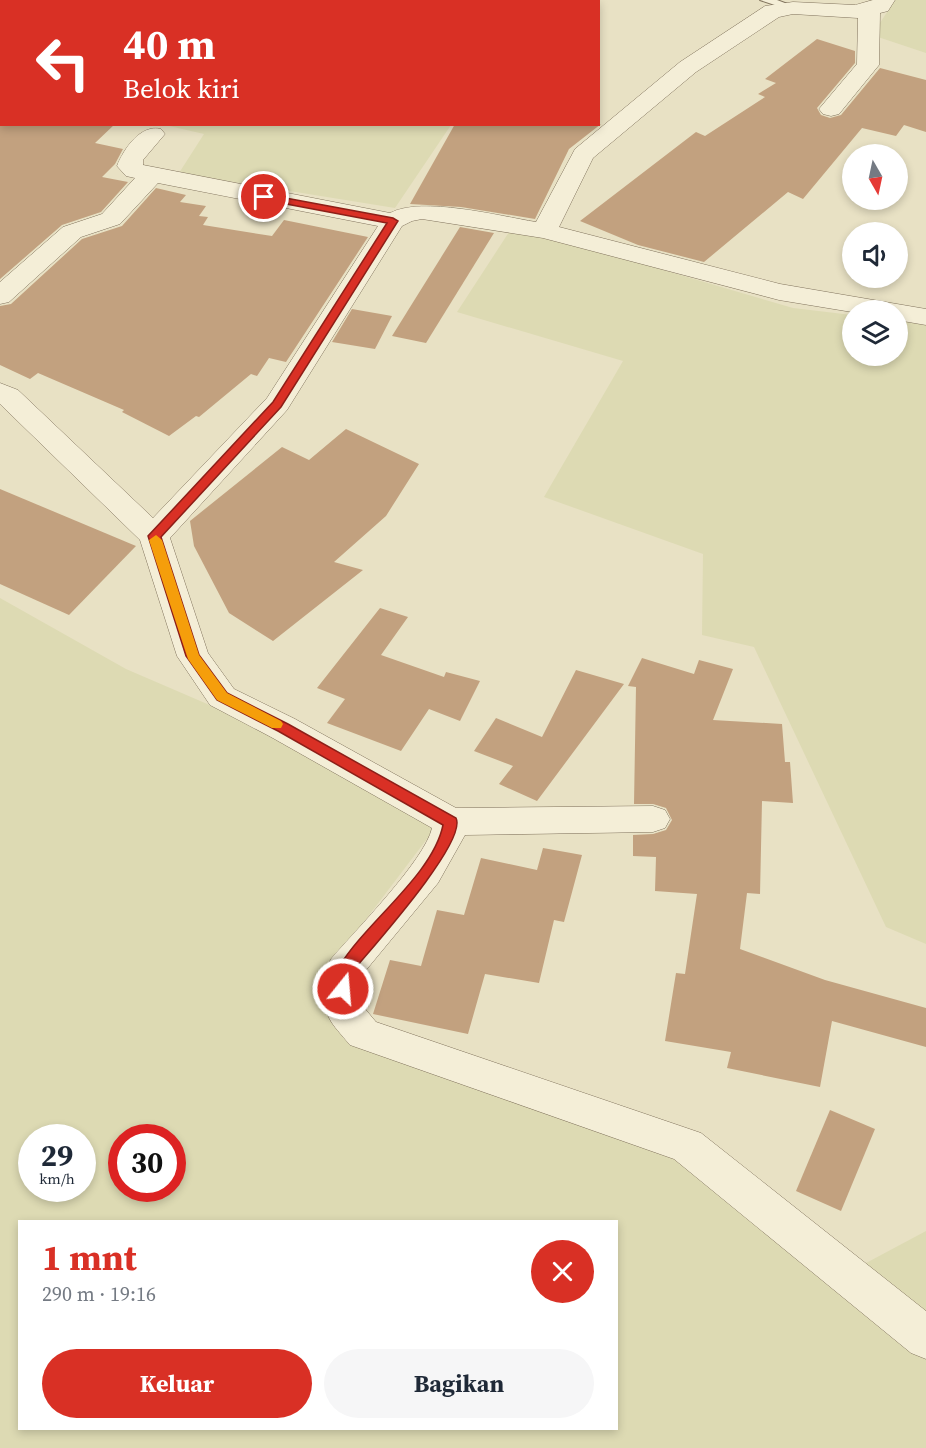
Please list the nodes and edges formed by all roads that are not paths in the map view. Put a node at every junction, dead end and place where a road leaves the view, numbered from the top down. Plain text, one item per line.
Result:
1 (765, 0) edge
2 (877, 5) edge
3 (793, 8) junction
4 (831, 109) dead end
5 (153, 134) dead end
6 (152, 175) junction
7 (393, 221) junction
8 (544, 231) junction
9 (0, 296) edge
10 (842, 302) edge
11 (908, 314) edge
12 (926, 317) edge
13 (0, 392) edge
14 (154, 536) junction
15 (653, 819) dead end
16 (451, 822) junction
17 (926, 1338) edge

1 - 3 lane
2 - 3 street
2 - 4 street
3 - 8 street
5 - 6 street
6 - 7 street
6 - 9 street
7 - 8 street
7 - 14 street
8 - 10 street
11 - 12 street
13 - 14 street
14 - 16 street
15 - 16 street
16 - 17 street

